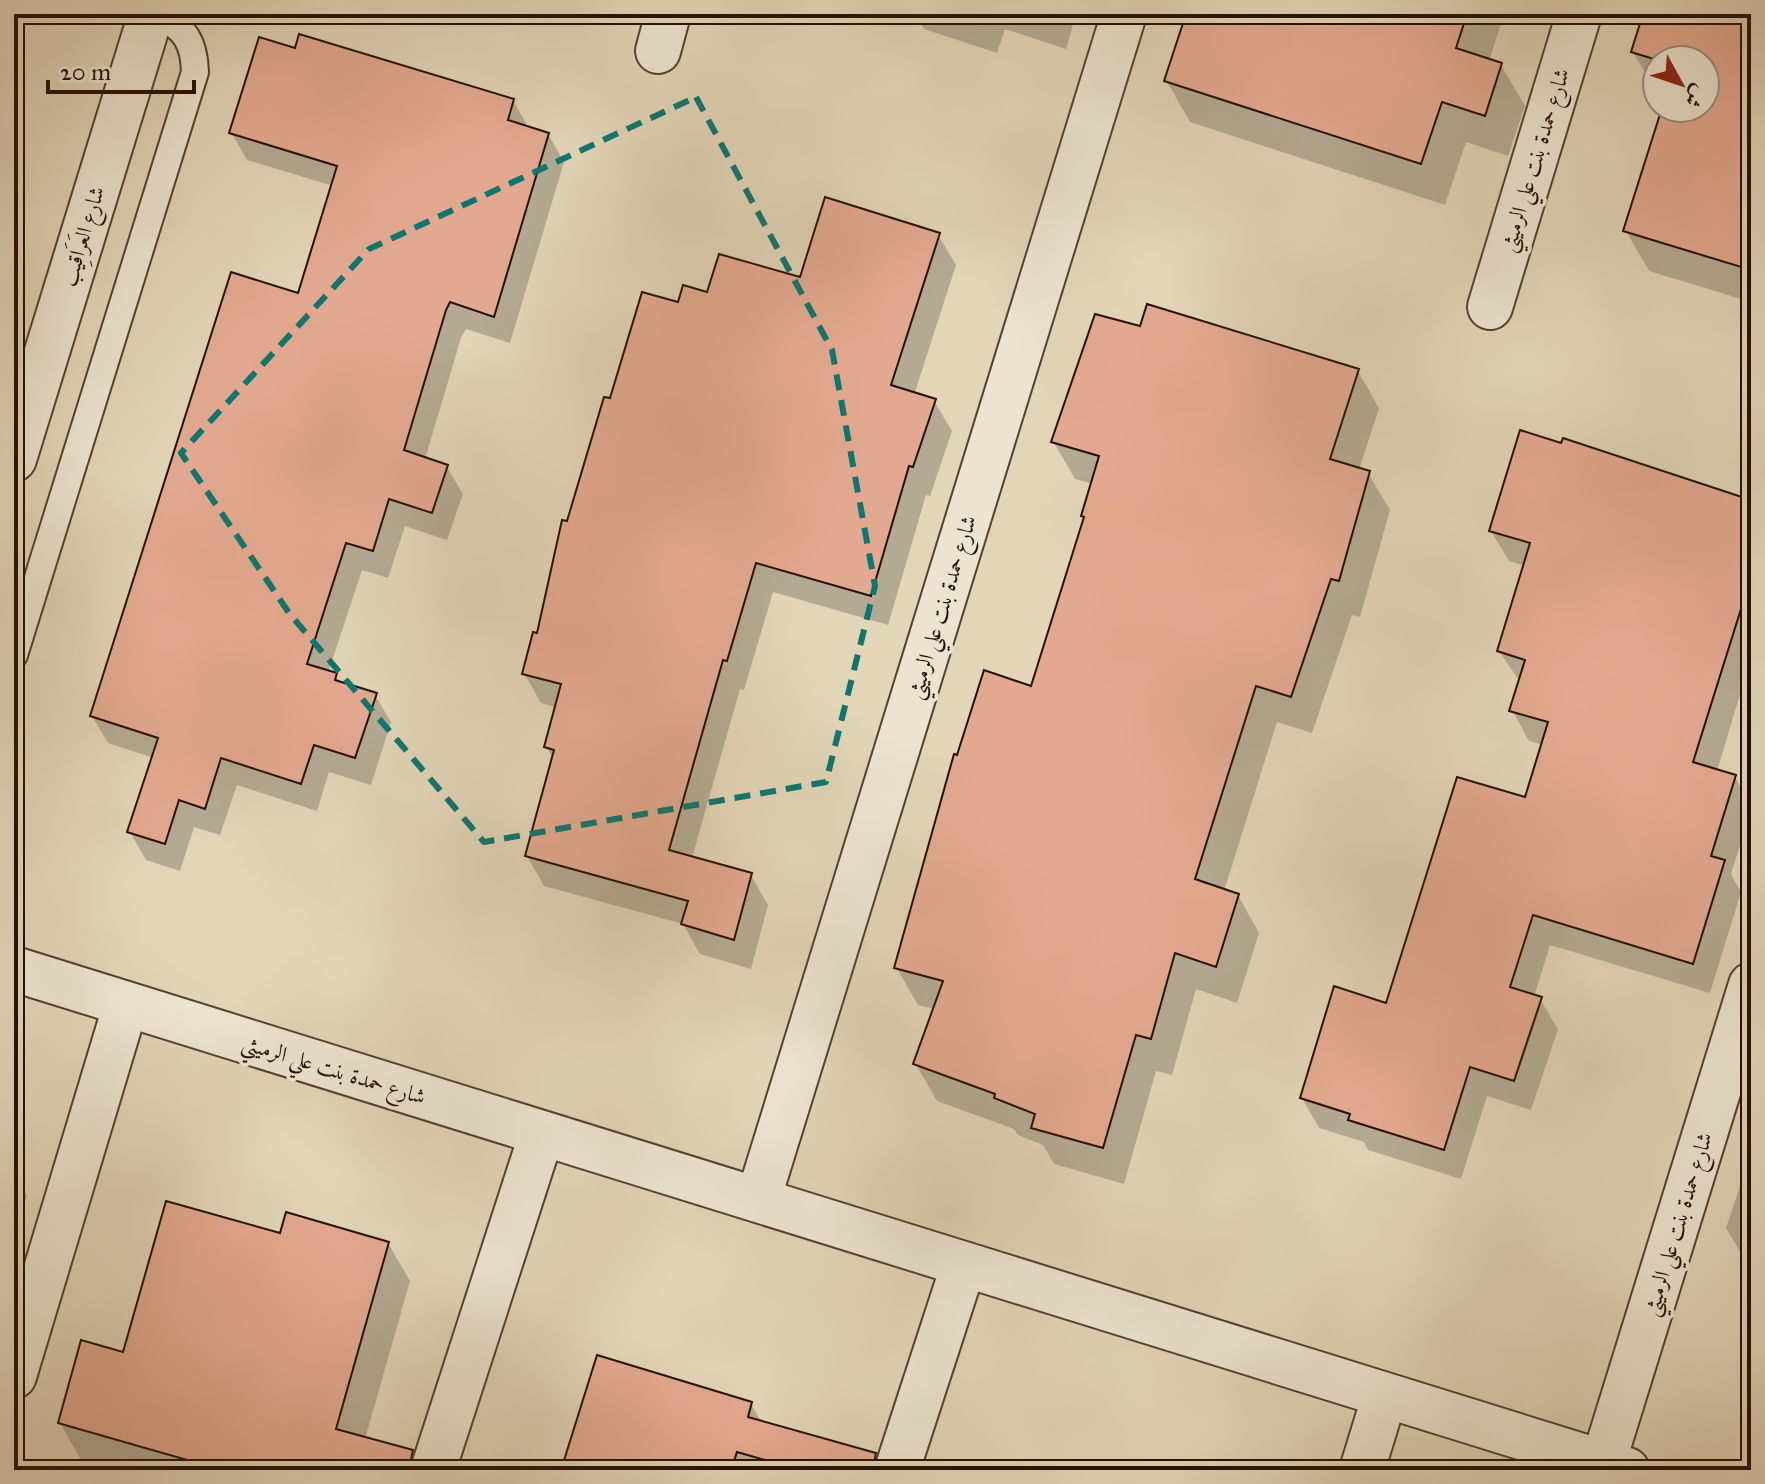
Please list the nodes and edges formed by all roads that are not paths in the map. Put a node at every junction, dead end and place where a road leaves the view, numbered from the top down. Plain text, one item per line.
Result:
1 (151, 14) edge
2 (160, 14) edge
3 (1124, 14) edge
4 (1579, 14) edge
5 (1490, 307) dead end
6 (14, 459) edge
7 (14, 655) edge
8 (14, 969) edge
9 (1751, 985) edge
10 (126, 1004) junction
11 (542, 1133) junction
12 (758, 1200) junction
13 (964, 1264) junction
14 (14, 1376) edge
15 (1385, 1395) junction
16 (1615, 1466) edge
17 (433, 1470) edge
18 (897, 1470) edge
19 (1362, 1470) edge

1 - 6 street, شارع العَرَاقِيب
2 - 7 lane
3 - 12 street, شارع حمدة بنت علي الرميثي
4 - 5 street, شارع حمدة بنت علي الرميثي
8 - 10 street, شارع حمدة بنت علي الرميثي
9 - 16 street, شارع حمدة بنت علي الرميثي
10 - 11 street, شارع حمدة بنت علي الرميثي
10 - 14 street
11 - 12 street, شارع حمدة بنت علي الرميثي
11 - 17 street
12 - 13 street, شارع حمدة بنت علي الرميثي
13 - 15 street, شارع حمدة بنت علي الرميثي
13 - 18 street
15 - 16 street, شارع حمدة بنت علي الرميثي
15 - 19 street

